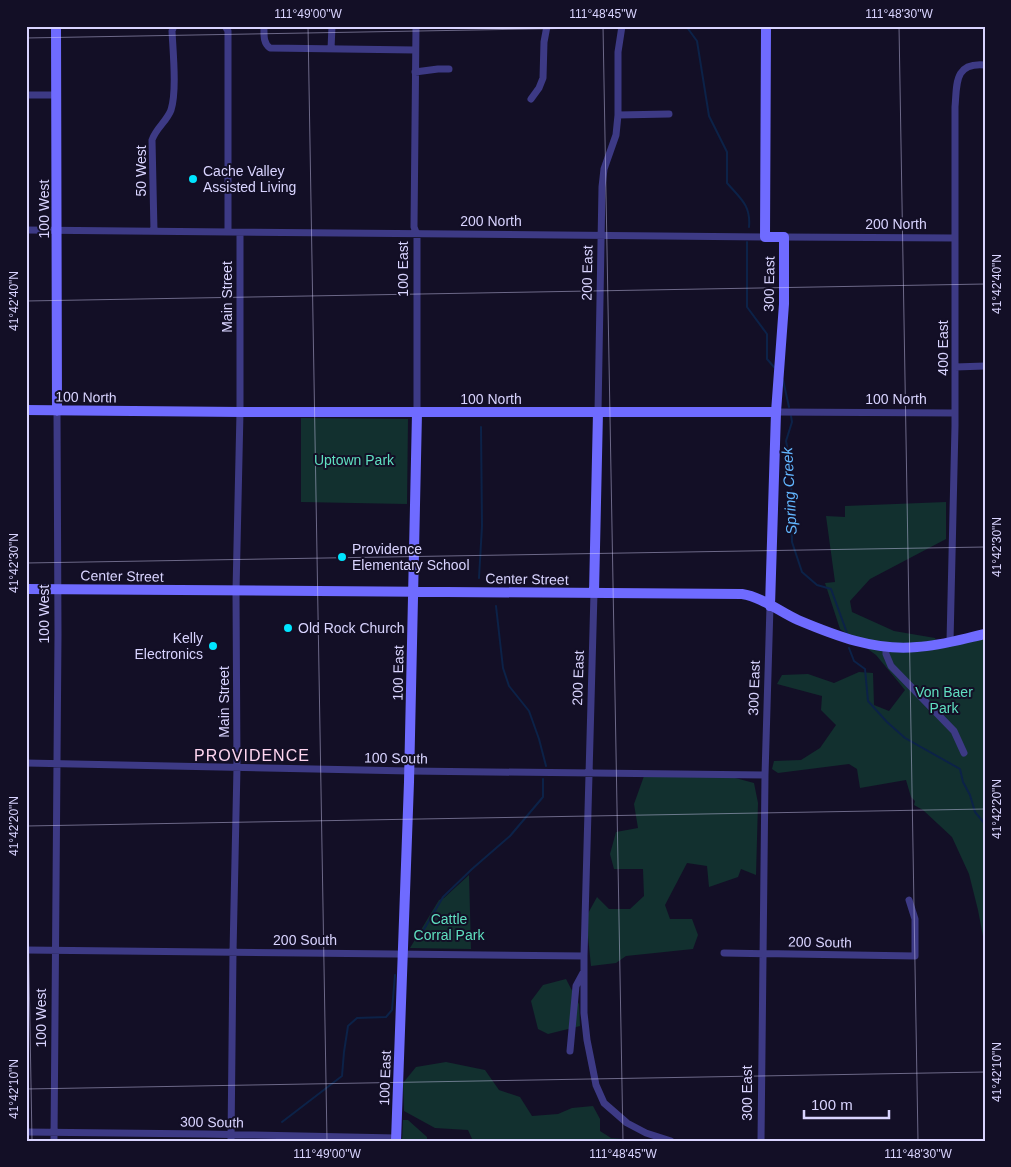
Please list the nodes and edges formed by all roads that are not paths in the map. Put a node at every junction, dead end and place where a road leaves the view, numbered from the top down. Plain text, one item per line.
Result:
1 (56, 26) edge
2 (174, 26) edge
3 (225, 26) edge
4 (264, 26) edge
5 (332, 26) edge
6 (416, 26) edge
7 (547, 26) edge
8 (622, 26) edge
9 (766, 26) edge
10 (332, 49) junction
11 (415, 50) junction
12 (985, 65) edge
13 (449, 69) dead end
14 (415, 72) junction
15 (26, 95) edge
16 (57, 95) junction
17 (531, 100) dead end
18 (669, 114) dead end
19 (618, 115) junction
20 (26, 230) edge
21 (58, 230) junction
22 (154, 231) junction
23 (228, 232) junction
24 (240, 233) junction
25 (416, 235) junction
26 (602, 236) junction
27 (766, 237) junction
28 (784, 237) junction
29 (956, 238) junction
30 (985, 366) edge
31 (955, 367) junction
32 (26, 410) edge
33 (58, 410) junction
34 (240, 412) junction
35 (598, 412) junction
36 (776, 412) junction
37 (417, 413) junction
38 (955, 413) junction
39 (771, 585) junction
40 (26, 589) edge
41 (58, 589) junction
42 (236, 591) junction
43 (414, 591) junction
44 (594, 593) junction
45 (752, 596) junction
46 (770, 606) junction
47 (985, 634) edge
48 (950, 642) junction
49 (886, 647) junction
50 (964, 753) dead end
51 (26, 764) edge
52 (57, 764) junction
53 (237, 767) junction
54 (410, 771) junction
55 (590, 773) junction
56 (765, 775) junction
57 (909, 900) dead end
58 (26, 950) edge
59 (55, 950) junction
60 (233, 952) junction
61 (404, 953) junction
62 (724, 953) dead end
63 (762, 953) junction
64 (584, 956) junction
65 (584, 972) junction
66 (570, 1051) dead end
67 (26, 1132) edge
68 (54, 1132) junction
69 (231, 1137) edge
70 (396, 1139) edge
71 (54, 1141) edge
72 (671, 1141) edge
73 (761, 1141) edge

1 - 16 street, 100 West
2 - 22 street, 50 West
3 - 23 street
4 - 10 street
5 - 10 street
6 - 11 street, 100 East
7 - 17 street
8 - 19 street, 200 East
9 - 27 street, 300 East
10 - 11 street
11 - 14 street, 100 East
12 - 29 street, 400 East
13 - 14 street
14 - 25 street, 100 East
15 - 16 street
16 - 21 street, 100 West
18 - 19 street
19 - 26 street, 200 East
20 - 21 street, 200 North
21 - 22 street, 200 North
21 - 33 street, 100 West
22 - 23 street, 200 North
23 - 24 street, 200 North
24 - 25 street, 200 North
24 - 34 street, Main Street
25 - 26 street, 200 North
25 - 37 street, 100 East
26 - 27 street, 200 North
26 - 35 street, 200 East
27 - 28 street, 200 North
28 - 29 street, 200 North
28 - 36 street, 300 East
29 - 31 street, 400 East
30 - 31 street
31 - 38 street, 400 East
32 - 33 street, 100 North
33 - 34 street, 100 North
33 - 41 street, 100 West
34 - 37 street, 100 North
34 - 42 street, Main Street
35 - 36 street, 100 North
35 - 37 street, 100 North
35 - 44 street, 200 East
36 - 38 street, 100 North
36 - 39 street, 300 East
37 - 43 street, 100 East
38 - 48 street, 400 East
39 - 45 street
39 - 46 street, 300 East
40 - 41 street, Center Street
41 - 42 street, Center Street
41 - 52 street, 100 West
42 - 43 street, Center Street
42 - 53 street, Main Street
43 - 44 street, Center Street
43 - 54 street, 100 East
44 - 45 street, Center Street
44 - 55 street, 200 East
45 - 46 street, Center Street
46 - 49 street, Center Street
46 - 56 street, 300 East
47 - 48 street, Center Street
48 - 49 street, Center Street
49 - 50 street
51 - 52 street, 100 South
52 - 53 street, 100 South
52 - 59 street, 100 West
53 - 54 street, 100 South
53 - 60 street, Main Street
54 - 55 street, 100 South
54 - 61 street, 100 East
55 - 56 street, 100 South
55 - 64 street, 200 East
56 - 63 street, 300 East
57 - 63 street, 200 South
58 - 59 street, 200 South
59 - 60 street, 200 South
59 - 68 street, 100 West
60 - 61 street, 200 South
60 - 69 street, Main Street
61 - 64 street, 200 South
61 - 70 street, 100 East
62 - 63 street, 200 South
63 - 73 street, 300 East
64 - 65 street, 200 East
65 - 66 street
65 - 72 street, 200 East
67 - 68 street, 300 South
68 - 69 street, 300 South
68 - 71 street, 100 West
69 - 70 street, 300 South

